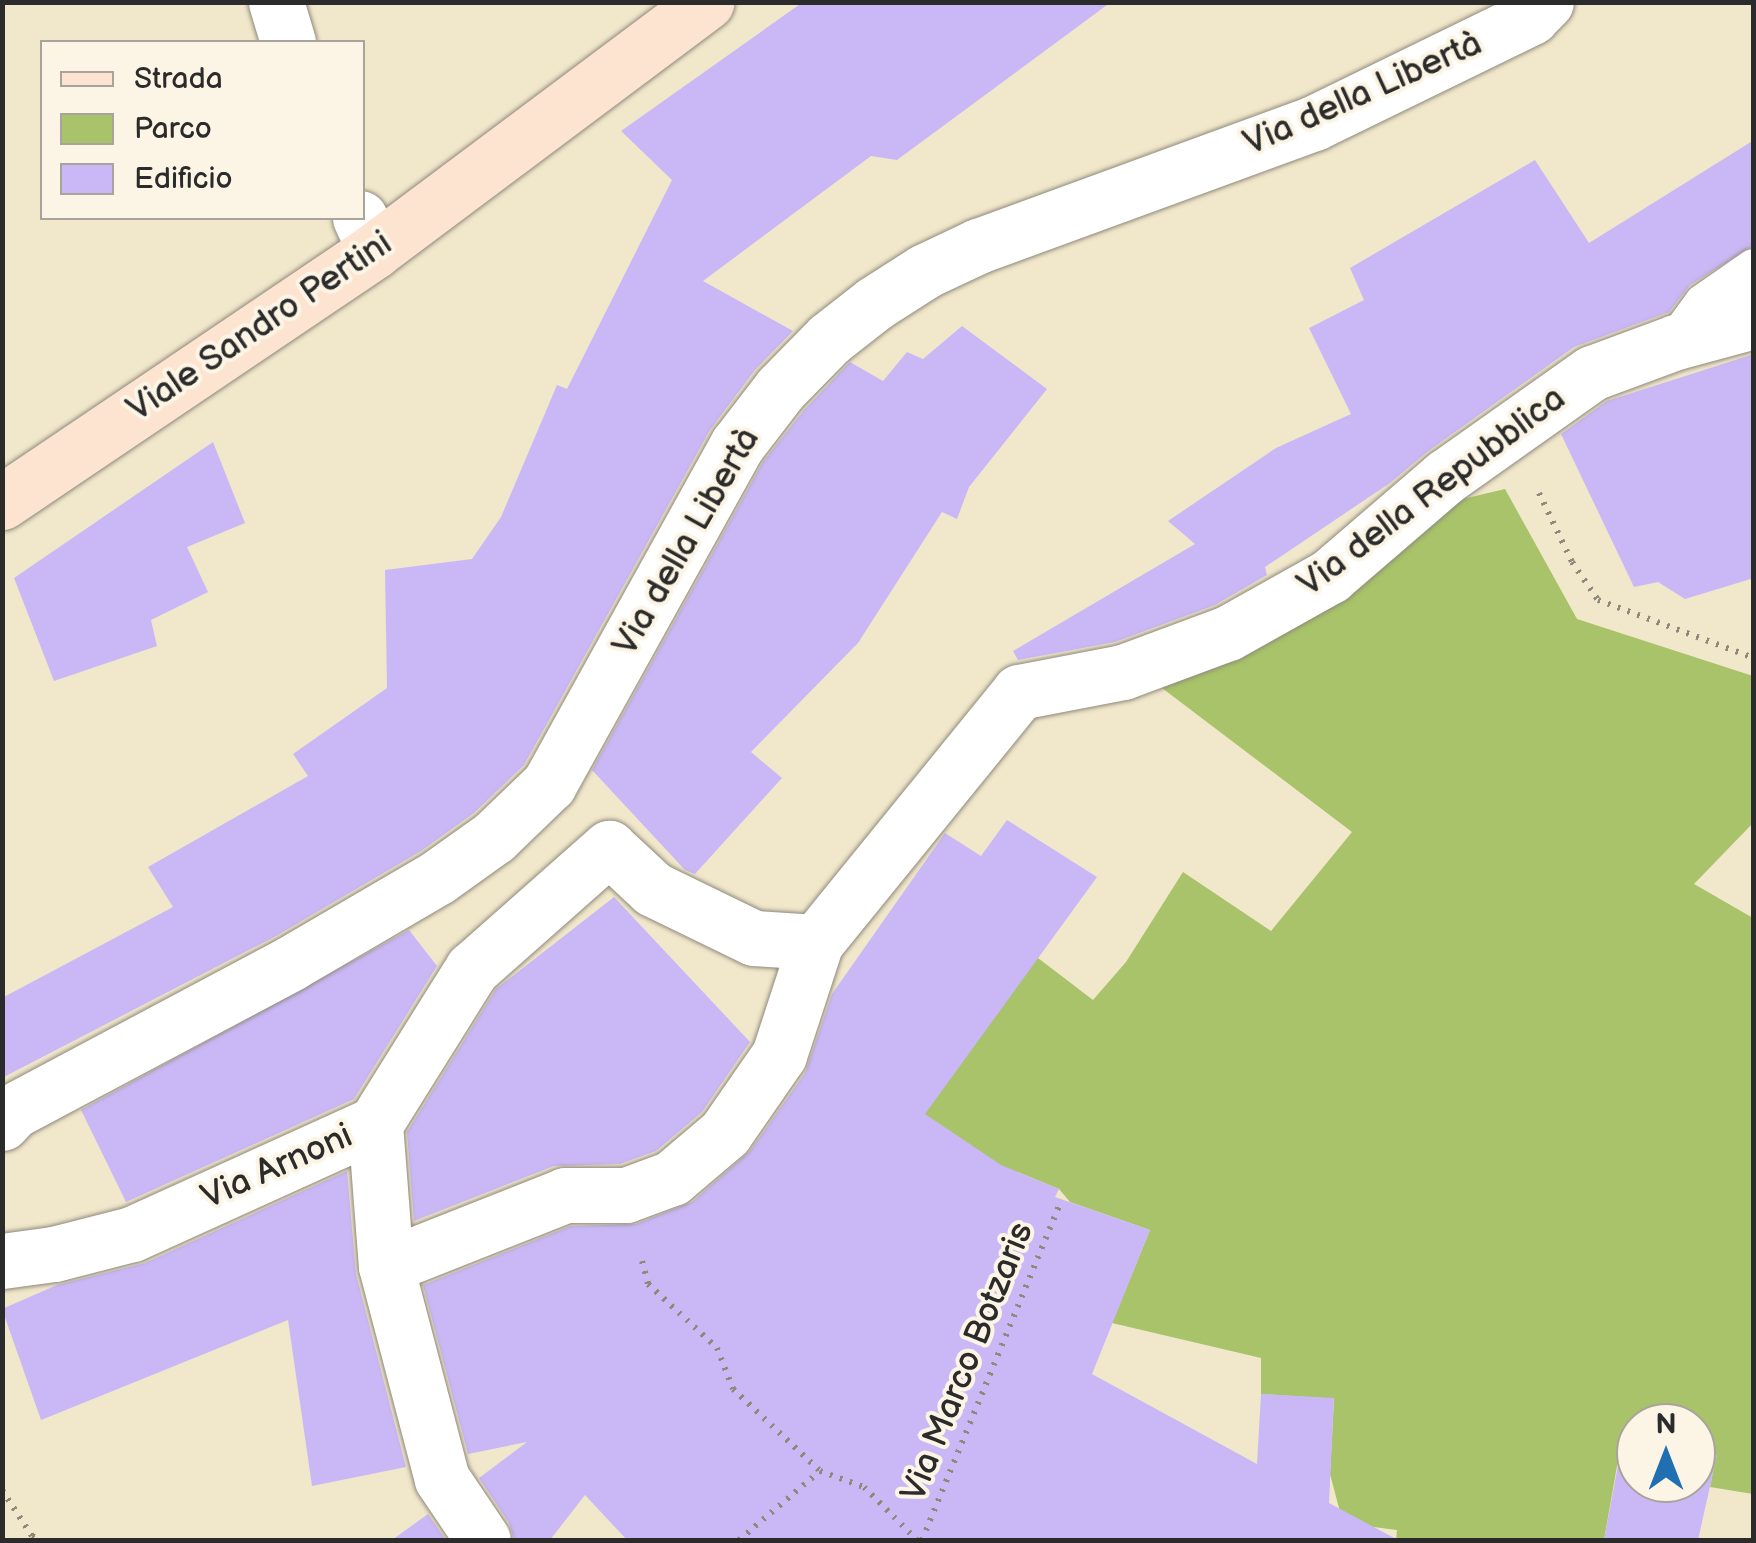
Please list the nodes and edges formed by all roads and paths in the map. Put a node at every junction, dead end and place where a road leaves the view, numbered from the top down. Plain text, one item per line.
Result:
1 (276, 2) edge
2 (706, 2) edge
3 (1546, 2) edge
4 (287, 40) edge
5 (368, 234) edge
6 (1754, 269) edge
7 (1754, 320) edge
8 (1676, 342) junction
9 (1509, 432) junction
10 (2, 502) edge
11 (1754, 658) edge
12 (816, 942) junction
13 (2, 1123) edge
14 (375, 1124) junction
15 (626, 1196) junction
16 (1060, 1204) dead end
17 (2, 1261) edge
18 (386, 1266) junction
19 (820, 1471) junction
20 (2, 1490) edge
21 (40, 1540) edge
22 (483, 1540) edge
23 (738, 1540) edge
24 (920, 1540) edge

1 - 4 street
2 - 5 street, Viale Sandro Pertini
3 - 13 street, Via della Libertà
5 - 10 street, Viale Sandro Pertini
6 - 8 lane
7 - 8 street, Via della Repubblica
8 - 9 street, Via della Repubblica
9 - 11 path
9 - 12 street, Via della Repubblica
12 - 14 street, Via Arnoni
12 - 15 street, Via della Repubblica
14 - 17 street, Via Arnoni
14 - 18 street
15 - 18 street, Via della Repubblica
15 - 19 path
16 - 24 path, Via Marco Botzaris
18 - 22 street
19 - 23 path
19 - 24 path
20 - 21 path

